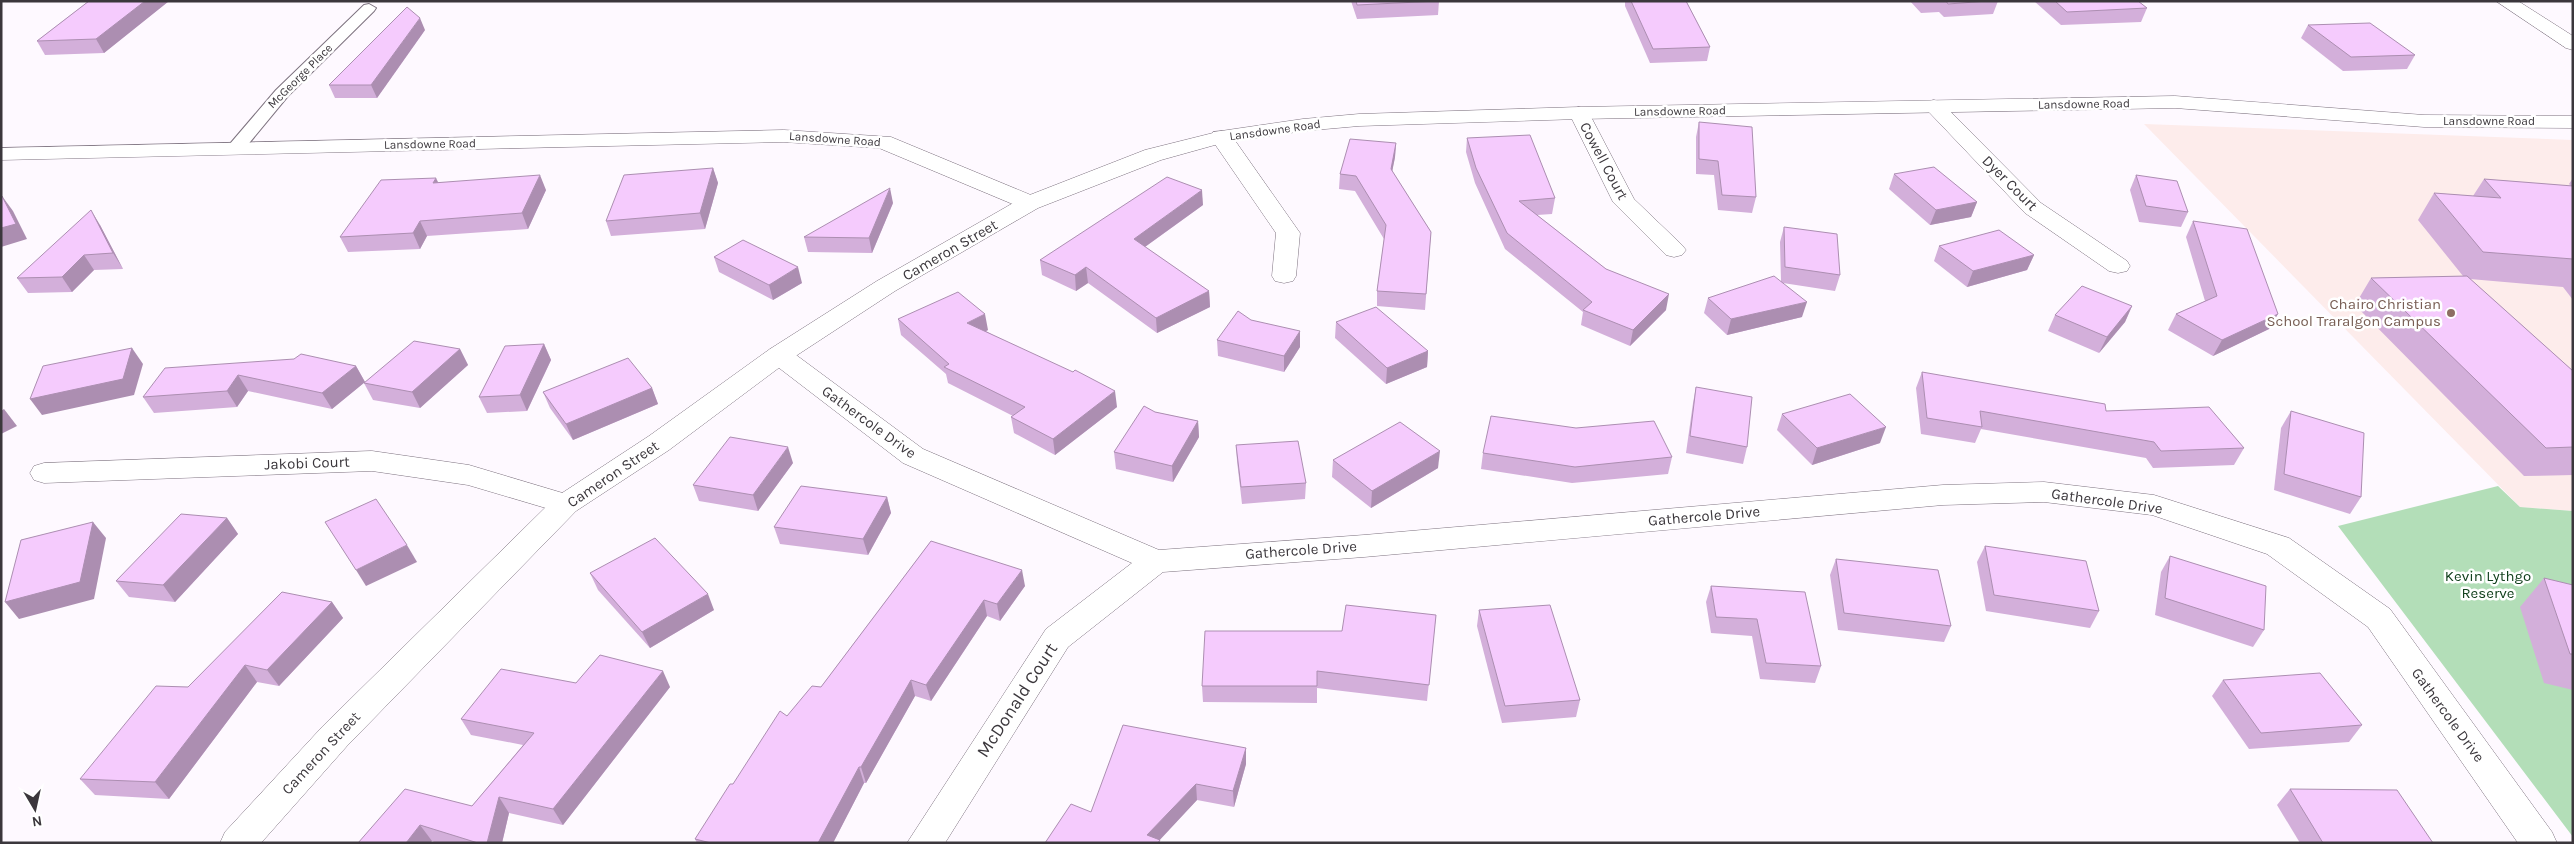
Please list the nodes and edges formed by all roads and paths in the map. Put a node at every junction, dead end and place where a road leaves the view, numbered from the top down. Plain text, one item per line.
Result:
1 (2505, 1) edge
2 (369, 8) dead end
3 (2573, 44) edge
4 (1934, 106) junction
5 (1579, 113) junction
6 (2573, 122) edge
7 (1221, 137) junction
8 (235, 148) junction
9 (1, 154) edge
10 (1030, 204) junction
11 (1674, 250) dead end
12 (2118, 266) dead end
13 (1284, 276) dead end
14 (779, 355) junction
15 (44, 473) dead end
16 (566, 504) junction
17 (1156, 560) junction
18 (238, 843) edge
19 (925, 843) edge
20 (2539, 843) edge

1 - 3 street
2 - 8 lane, McGeorge Place
4 - 5 street, Lansdowne Road
4 - 6 street, Lansdowne Road
4 - 12 street, Dyer Court
5 - 7 street, Lansdowne Road
5 - 11 street, Cowell Court
7 - 10 street, Lansdowne Road
7 - 13 street
8 - 9 street, Lansdowne Road
8 - 10 street, Lansdowne Road
10 - 14 street, Cameron Street
14 - 16 street, Cameron Street
14 - 17 street, Gathercole Drive
15 - 16 street, Jakobi Court
16 - 18 street, Cameron Street
17 - 19 street, McDonald Court
17 - 20 street, Gathercole Drive

